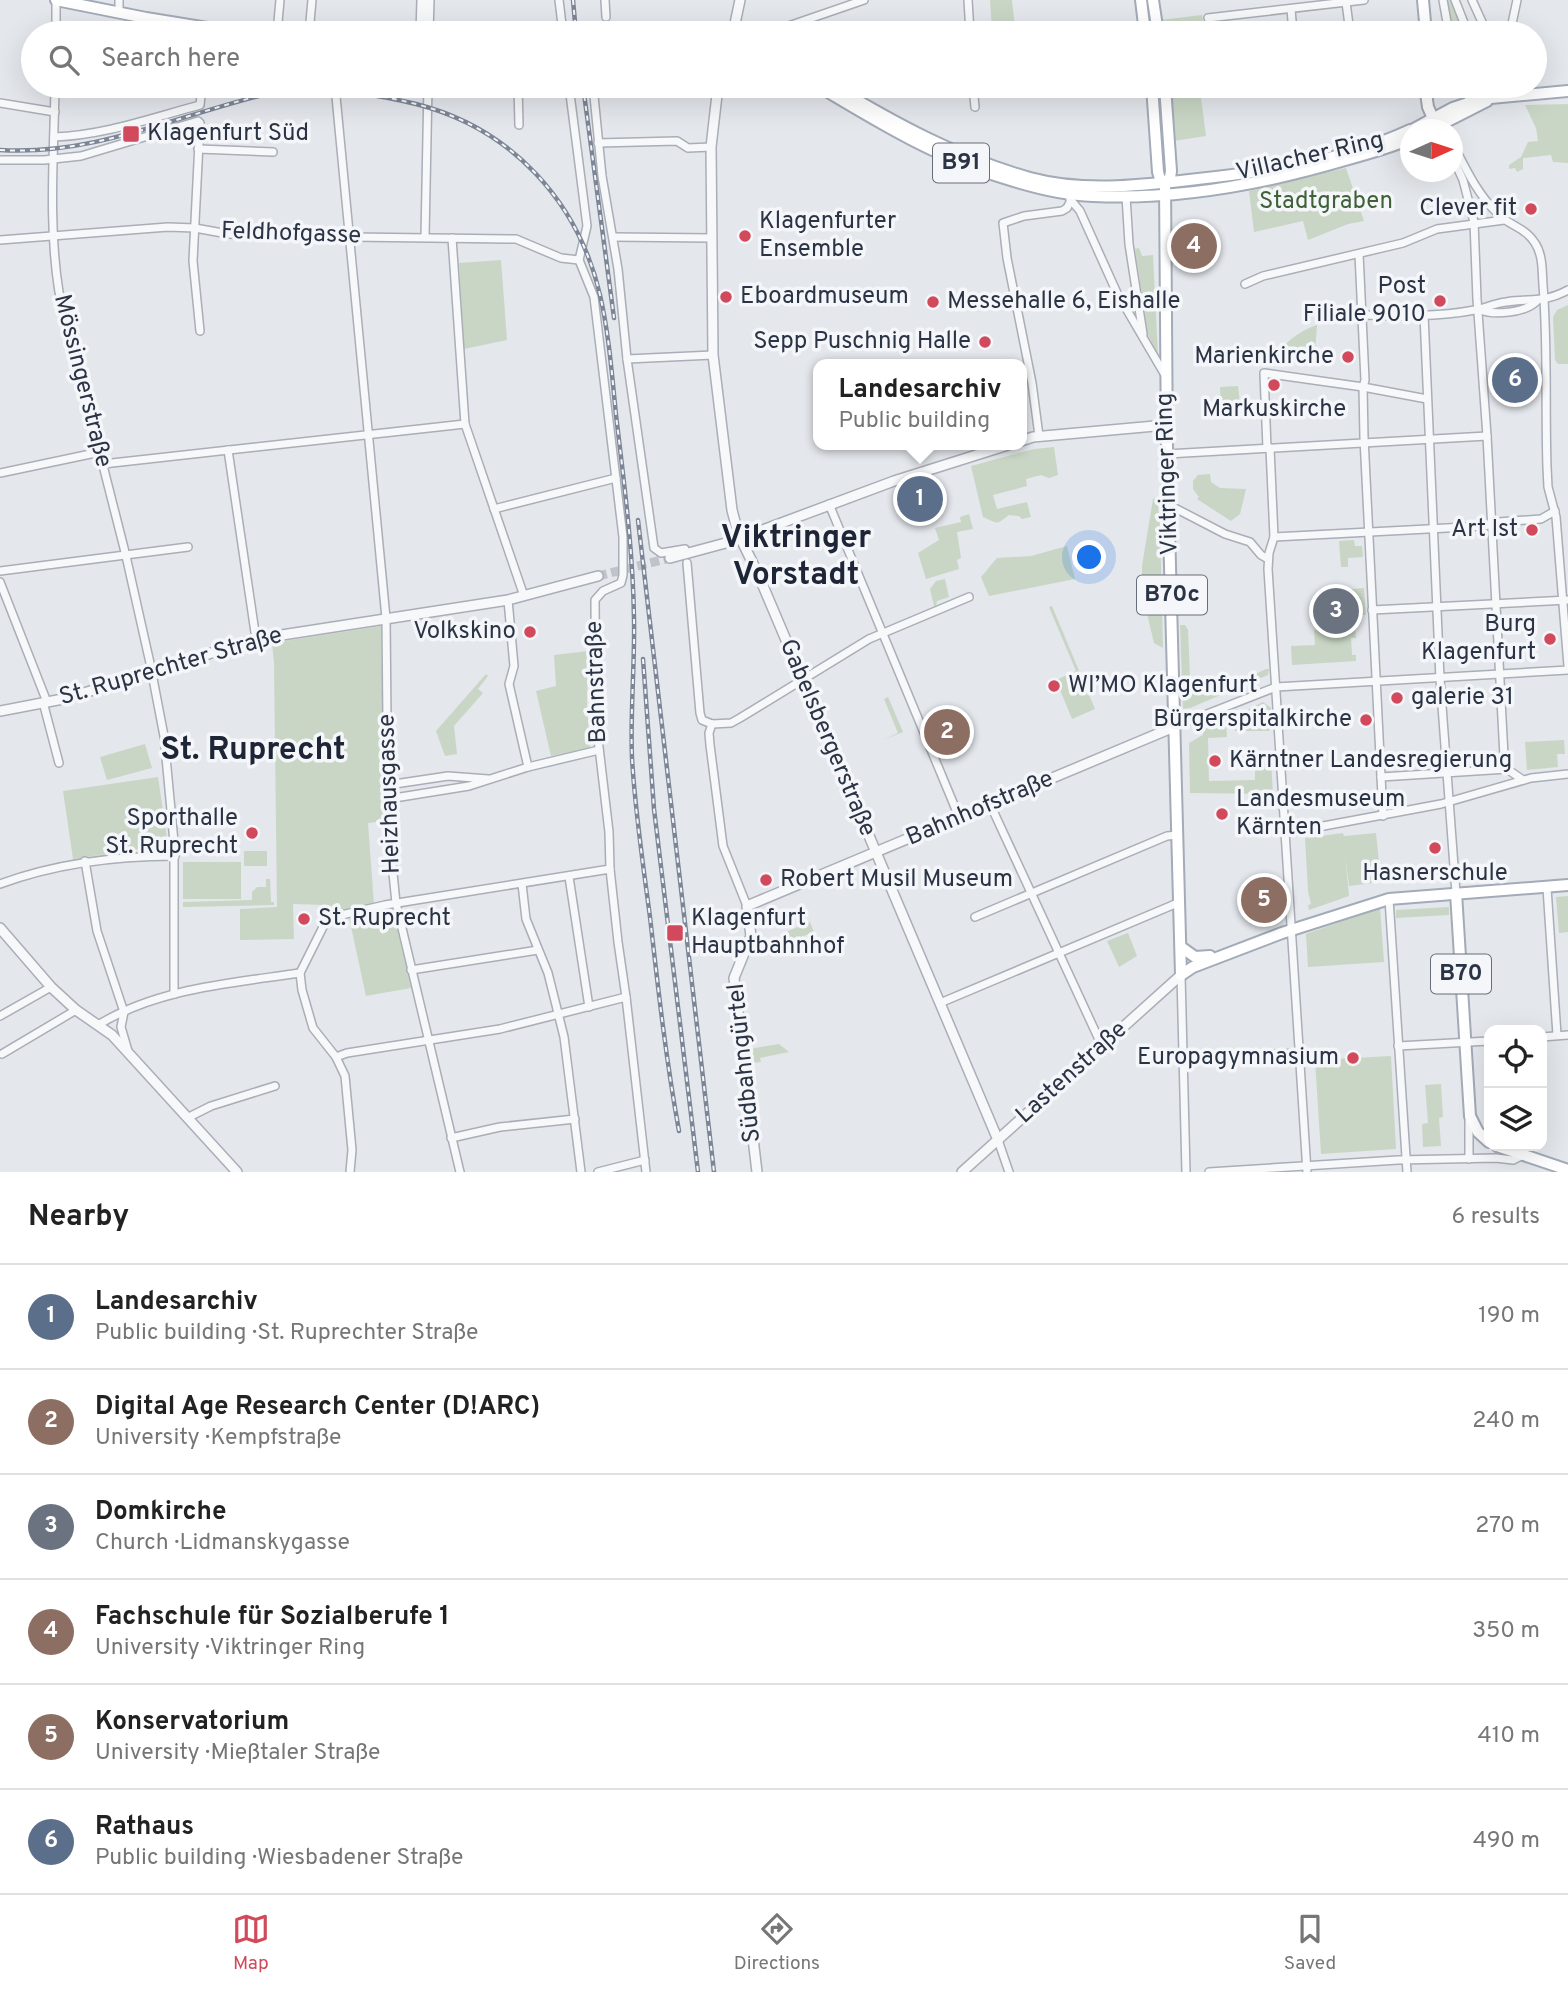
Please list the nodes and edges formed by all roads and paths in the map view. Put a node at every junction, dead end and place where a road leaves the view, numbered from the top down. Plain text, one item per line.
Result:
1 (56, 0) edge
2 (119, 0) edge
3 (279, 0) edge
4 (312, 0) edge
5 (422, 0) edge
6 (429, 0) edge
7 (559, 0) edge
8 (605, 0) edge
9 (740, 0) edge
10 (864, 0) edge
11 (968, 0) edge
12 (1141, 0) edge
13 (1153, 0) edge
14 (1261, 0) edge
15 (1364, 0) edge
16 (1423, 0) edge
17 (1443, 0) edge
18 (1455, 0) edge
19 (1472, 0) edge
20 (1517, 0) edge
21 (1346, 2) junction
22 (1291, 9) junction
23 (1264, 12) junction
24 (118, 13) junction
25 (606, 17) dead end
26 (1208, 18) dead end
27 (56, 21) edge
28 (158, 21) edge
29 (277, 21) edge
30 (310, 21) edge
31 (421, 21) edge
32 (429, 21) edge
33 (561, 21) edge
34 (736, 21) edge
35 (801, 21) edge
36 (969, 21) edge
37 (1144, 21) edge
38 (1156, 21) edge
39 (1292, 21) edge
40 (1348, 21) edge
41 (1425, 21) edge
42 (1447, 21) edge
43 (1463, 21) edge
44 (1482, 21) edge
45 (1513, 21) edge
46 (1547, 91) edge
47 (1568, 91) edge
48 (55, 98) edge
49 (201, 98) edge
50 (336, 98) edge
51 (428, 98) edge
52 (518, 98) edge
53 (571, 98) edge
54 (594, 98) edge
55 (717, 98) edge
56 (838, 98) edge
57 (853, 98) edge
58 (974, 98) edge
59 (1153, 98) edge
60 (1166, 98) edge
61 (1428, 98) edge
62 (1432, 98) edge
63 (1468, 98) edge
64 (1479, 98) edge
65 (1483, 98) edge
66 (1469, 102) junction
67 (0, 103) edge
68 (975, 107) dead end
69 (55, 112) junction
70 (1435, 119) edge
71 (1437, 119) edge
72 (1445, 119) edge
73 (1447, 119) edge
74 (519, 125) dead end
75 (1400, 134) edge
76 (54, 138) junction
77 (598, 143) junction
78 (1400, 143) edge
79 (711, 147) junction
80 (198, 149) junction
81 (273, 152) dead end
82 (1170, 158) junction
83 (54, 159) junction
84 (0, 160) edge
85 (1463, 170) edge
86 (1463, 174) edge
87 (1198, 179) junction
88 (1467, 180) junction
89 (1166, 188) junction
90 (1069, 193) junction
91 (1126, 196) junction
92 (1505, 220) junction
93 (1475, 222) junction
94 (195, 228) junction
95 (52, 236) junction
96 (350, 237) junction
97 (425, 237) junction
98 (613, 237) junction
99 (452, 238) junction
100 (712, 238) junction
101 (0, 240) edge
102 (1359, 254) junction
103 (579, 260) junction
104 (1245, 284) dead end
105 (1568, 290) edge
106 (1564, 296) edge
107 (1541, 300) junction
108 (1478, 309) junction
109 (1362, 315) junction
110 (1424, 315) junction
111 (200, 331) dead end
112 (1144, 338) junction
113 (713, 355) junction
114 (627, 359) junction
115 (1166, 376) junction
116 (1363, 387) junction
117 (1427, 399) junction
118 (465, 424) junction
119 (1166, 425) junction
120 (369, 435) junction
121 (1039, 436) junction
122 (1487, 436) junction
123 (1027, 439) edge
124 (1428, 439) junction
125 (1365, 443) junction
126 (1269, 448) junction
127 (228, 450) junction
128 (993, 450) edge
129 (100, 452) junction
130 (1167, 454) junction
131 (103, 464) junction
132 (0, 473) edge
133 (615, 478) junction
134 (829, 504) junction
135 (1169, 505) junction
136 (494, 509) junction
137 (1555, 512) junction
138 (1491, 525) junction
139 (1432, 528) junction
140 (1368, 533) junction
141 (741, 537) junction
142 (1274, 537) junction
143 (188, 547) dead end
144 (126, 556) junction
145 (670, 558) tunnel mouth
146 (687, 559) junction
147 (1268, 559) junction
148 (0, 571) edge
149 (598, 576) tunnel mouth
150 (0, 582) edge
151 (524, 596) junction
152 (969, 597) dead end
153 (508, 600) junction
154 (1565, 600) edge
155 (1495, 605) junction
156 (1436, 608) junction
157 (1372, 610) junction
158 (386, 618) junction
159 (883, 633) junction
160 (256, 639) junction
161 (1568, 668) edge
162 (152, 671) junction
163 (1498, 674) junction
164 (802, 679) junction
165 (1440, 679) junction
166 (1376, 682) junction
167 (1276, 687) junction
168 (45, 702) junction
169 (0, 711) edge
170 (712, 724) junction
171 (1174, 727) junction
172 (599, 750) junction
173 (59, 764) dead end
174 (528, 767) junction
175 (1507, 769) junction
176 (1445, 772) junction
177 (1568, 774) edge
178 (1381, 777) junction
179 (489, 779) junction
180 (1523, 780) junction
181 (388, 785) junction
182 (388, 799) junction
183 (1447, 801) junction
184 (990, 804) junction
185 (1383, 816) junction
186 (959, 817) junction
187 (1286, 833) junction
188 (1178, 835) junction
189 (876, 852) junction
190 (175, 856) junction
191 (85, 861) junction
192 (610, 869) junction
193 (569, 877) junction
194 (0, 884) edge
195 (522, 884) junction
196 (1568, 885) edge
197 (1547, 888) junction
198 (1031, 892) junction
199 (1456, 893) junction
200 (1389, 899) junction
201 (1180, 902) junction
202 (396, 903) junction
203 (747, 906) junction
204 (975, 917) dead end
205 (0, 928) edge
206 (1293, 930) junction
207 (1181, 947) junction
208 (538, 950) junction
209 (1060, 954) junction
210 (1227, 954) junction
211 (411, 970) junction
212 (300, 973) junction
213 (1181, 975) junction
214 (51, 987) junction
215 (174, 994) junction
216 (626, 997) junction
217 (940, 1003) junction
218 (589, 1007) junction
219 (76, 1010) junction
220 (124, 1012) junction
221 (558, 1015) junction
222 (0, 1016) edge
223 (98, 1025) junction
224 (1557, 1035) junction
225 (1568, 1035) edge
226 (1547, 1036) edge
227 (1484, 1041) edge
228 (428, 1042) junction
229 (1465, 1042) junction
230 (1102, 1046) junction
231 (1398, 1046) junction
232 (1300, 1053) junction
233 (2, 1054) edge
234 (130, 1055) junction
235 (336, 1057) junction
236 (1183, 1059) junction
237 (275, 1086) dead end
238 (1470, 1116) junction
239 (187, 1118) junction
240 (575, 1119) junction
241 (1484, 1137) edge
242 (451, 1138) junction
243 (998, 1140) junction
244 (1511, 1151) edge
245 (1523, 1155) junction
246 (1469, 1159) junction
247 (645, 1160) junction
248 (1406, 1161) junction
249 (1307, 1169) edge
250 (1568, 1170) edge
251 (237, 1172) edge
252 (350, 1172) edge
253 (460, 1172) edge
254 (581, 1172) edge
255 (598, 1172) edge
256 (646, 1172) edge
257 (757, 1172) edge
258 (962, 1172) edge
259 (1009, 1172) edge
260 (1186, 1172) edge
261 (1209, 1172) edge
262 (1407, 1172) edge

1 - 24 main road
1 - 27 street
2 - 24 street
3 - 29 street
4 - 30 street
5 - 31 street
6 - 32 street
7 - 33 street
8 - 25 street
9 - 34 street
10 - 35 street
11 - 36 street
12 - 37 main road
13 - 38 main road
14 - 23 street
15 - 21 street
16 - 41 main road
17 - 42 street
18 - 43 street
19 - 44 street
20 - 45 street
21 - 22 street
21 - 40 street
22 - 23 street
22 - 39 street
23 - 26 street
24 - 28 main road
46 - 47 main road, Villacher Ring
48 - 69 street, Mössingerstraße
49 - 76 street
50 - 96 street, Heizhausgasse
51 - 97 street
52 - 74 street
53 - 103 street
54 - 77 street
55 - 79 street, Gabelsbergerstraße
56 - 90 main road, B91
57 - 90 main road, B91
58 - 68 street
59 - 89 main road
60 - 82 main road
61 - 70 main road
62 - 71 main road
63 - 66 street
64 - 66 main road, Villacher Ring
65 - 73 main road, Villacher Ring
66 - 72 main road, Villacher Ring
67 - 69 street
69 - 76 street, Mössingerstraße
75 - 87 main road, Villacher Ring / B91
76 - 83 street, Mössingerstraße
77 - 79 street
77 - 98 street
78 - 89 main road, Villacher Ring / B91
79 - 100 street, Gabelsbergerstraße
80 - 81 street
80 - 83 street
80 - 94 street
82 - 87 main road
82 - 89 main road
83 - 84 street
83 - 95 street, Mössingerstraße
85 - 88 street
86 - 88 street
87 - 89 main road, Villacher Ring / B91
88 - 92 street
88 - 93 street
89 - 90 main road, B91
89 - 91 main road, B91
89 - 115 main road, Viktringer Ring / B70c
90 - 91 main road, B91
90 - 112 street
90 - 121 street
91 - 112 street
92 - 93 street
92 - 107 street
93 - 102 street
93 - 108 street
94 - 95 street, Feldhofgasse
94 - 96 street, Feldhofgasse
94 - 111 street
95 - 101 street, Feldhofgasse
95 - 129 street, Mössingerstraße
96 - 97 street, Feldhofgasse
96 - 120 street, Heizhausgasse
97 - 99 street, Feldhofgasse
98 - 100 street
98 - 114 street
99 - 103 street, Feldhofgasse
99 - 118 street
100 - 113 street, Gabelsbergerstraße
102 - 104 street
102 - 109 street
103 - 133 street, Bahnstraße
105 - 106 street
106 - 107 street
107 - 108 street
107 - 137 street
108 - 110 street
108 - 122 street
109 - 110 street
109 - 116 street
110 - 117 street
112 - 115 street
113 - 114 street
113 - 141 street, Gabelsbergerstraße
114 - 146 street
115 - 119 main road, Viktringer Ring / B70c
116 - 117 street
116 - 125 street
116 - 126 street
117 - 124 street
118 - 120 street
118 - 136 street
119 - 121 street
119 - 130 main road, Viktringer Ring / B70c
120 - 127 street
120 - 158 street, Heizhausgasse
121 - 123 street
122 - 124 street
122 - 138 street
124 - 125 street
124 - 139 street
125 - 126 street
125 - 140 street
126 - 130 street
126 - 142 street
127 - 131 street
127 - 160 street
128 - 134 street
129 - 131 street, Mössingerstraße
129 - 132 street
130 - 135 main road, Viktringer Ring / B70c
131 - 144 street, Mössingerstraße
133 - 136 street
133 - 172 street, Bahnstraße
134 - 141 street
134 - 159 street
135 - 147 street
135 - 171 main road, Viktringer Ring / B70c
136 - 151 street
137 - 138 street
137 - 154 street
138 - 139 street
138 - 155 street
139 - 140 street
139 - 156 street
140 - 142 street
140 - 157 street
141 - 146 street
141 - 164 street, Gabelsbergerstraße
142 - 147 street
143 - 144 street
144 - 148 street
144 - 162 street, Mössingerstraße
145 - 146 street
146 - 170 street
147 - 167 street
149 - 151 street, St. Ruprechter Straße
150 - 168 street
151 - 153 street, St. Ruprechter Straße
152 - 159 street
153 - 158 street, St. Ruprechter Straße
153 - 174 street
154 - 155 street
154 - 161 street
155 - 156 street
155 - 163 street
156 - 157 street
156 - 165 street
157 - 166 street
158 - 160 street, St. Ruprechter Straße
158 - 181 street, Heizhausgasse
159 - 164 street
159 - 186 street
160 - 162 street, St. Ruprechter Straße
161 - 163 street
162 - 168 street, St. Ruprechter Straße
162 - 190 street, Mössingerstraße
163 - 165 street
163 - 175 street
164 - 170 street
164 - 189 street, Gabelsbergerstraße
165 - 166 street
165 - 176 street
166 - 167 street
166 - 178 street
167 - 171 street
167 - 187 street
168 - 169 street, St. Ruprechter Straße
168 - 173 street
170 - 203 street
171 - 184 street, Bahnhofstraße
171 - 188 main road, Viktringer Ring / B70c
172 - 174 street
172 - 192 street, Bahnstraße
174 - 179 street
175 - 176 street
175 - 180 street
176 - 178 street
176 - 183 street
177 - 180 street
178 - 185 street
179 - 181 street
179 - 182 street
180 - 183 street
181 - 182 street, Heizhausgasse
182 - 202 street, Heizhausgasse
183 - 185 street
183 - 199 street
184 - 186 street, Bahnhofstraße
184 - 198 street
185 - 187 street
186 - 189 street, Bahnhofstraße
187 - 206 street
188 - 198 street
188 - 201 main road, Viktringer Ring / B70c
189 - 203 street, Bahnhofstraße
189 - 217 street, Gabelsbergerstraße
190 - 191 street
190 - 215 street, Mössingerstraße
191 - 194 street
191 - 220 street
192 - 193 street
192 - 216 street, Bahnstraße
193 - 195 street
193 - 218 street
195 - 202 street
195 - 208 street
196 - 197 main road
197 - 199 main road
197 - 224 street
198 - 204 street
198 - 209 street
199 - 200 main road
199 - 229 main road, B70
200 - 206 main road
200 - 231 street
201 - 207 main road, Viktringer Ring / B70c
201 - 209 street
202 - 211 street, Heizhausgasse
202 - 212 street
203 - 257 street, Südbahngürtel
205 - 214 street
206 - 210 main road
206 - 232 street
207 - 210 main road
207 - 213 main road, Viktringer Ring / B70c
208 - 211 street
208 - 221 street
209 - 217 street
209 - 230 street
210 - 213 main road
211 - 228 street, Heizhausgasse
212 - 215 street
212 - 235 street
213 - 230 street, Lastenstraße
213 - 236 street
214 - 219 street
214 - 222 street
215 - 220 street
216 - 218 street
216 - 247 street, Bahnstraße
217 - 243 street, Gabelsbergerstraße
218 - 221 street
219 - 223 street
219 - 233 street
220 - 223 street
220 - 234 street
221 - 228 street
221 - 240 street
223 - 234 street
224 - 225 street
224 - 226 street
227 - 229 street
228 - 235 street
228 - 242 street, Heizhausgasse
229 - 231 street
229 - 238 main road, B70
230 - 243 street, Lastenstraße
231 - 248 street
232 - 236 street
232 - 249 street
234 - 239 street
235 - 252 street
236 - 260 street
237 - 239 street
238 - 241 main road
238 - 246 street
239 - 251 street
240 - 242 street
240 - 254 street
242 - 253 street, Heizhausgasse
243 - 258 street, Lastenstraße
243 - 259 street, Gabelsbergerstraße
244 - 245 main road
245 - 246 street
245 - 250 main road
246 - 248 street
247 - 255 street
247 - 256 street, Bahnstraße
248 - 249 street
248 - 262 street
249 - 261 street

